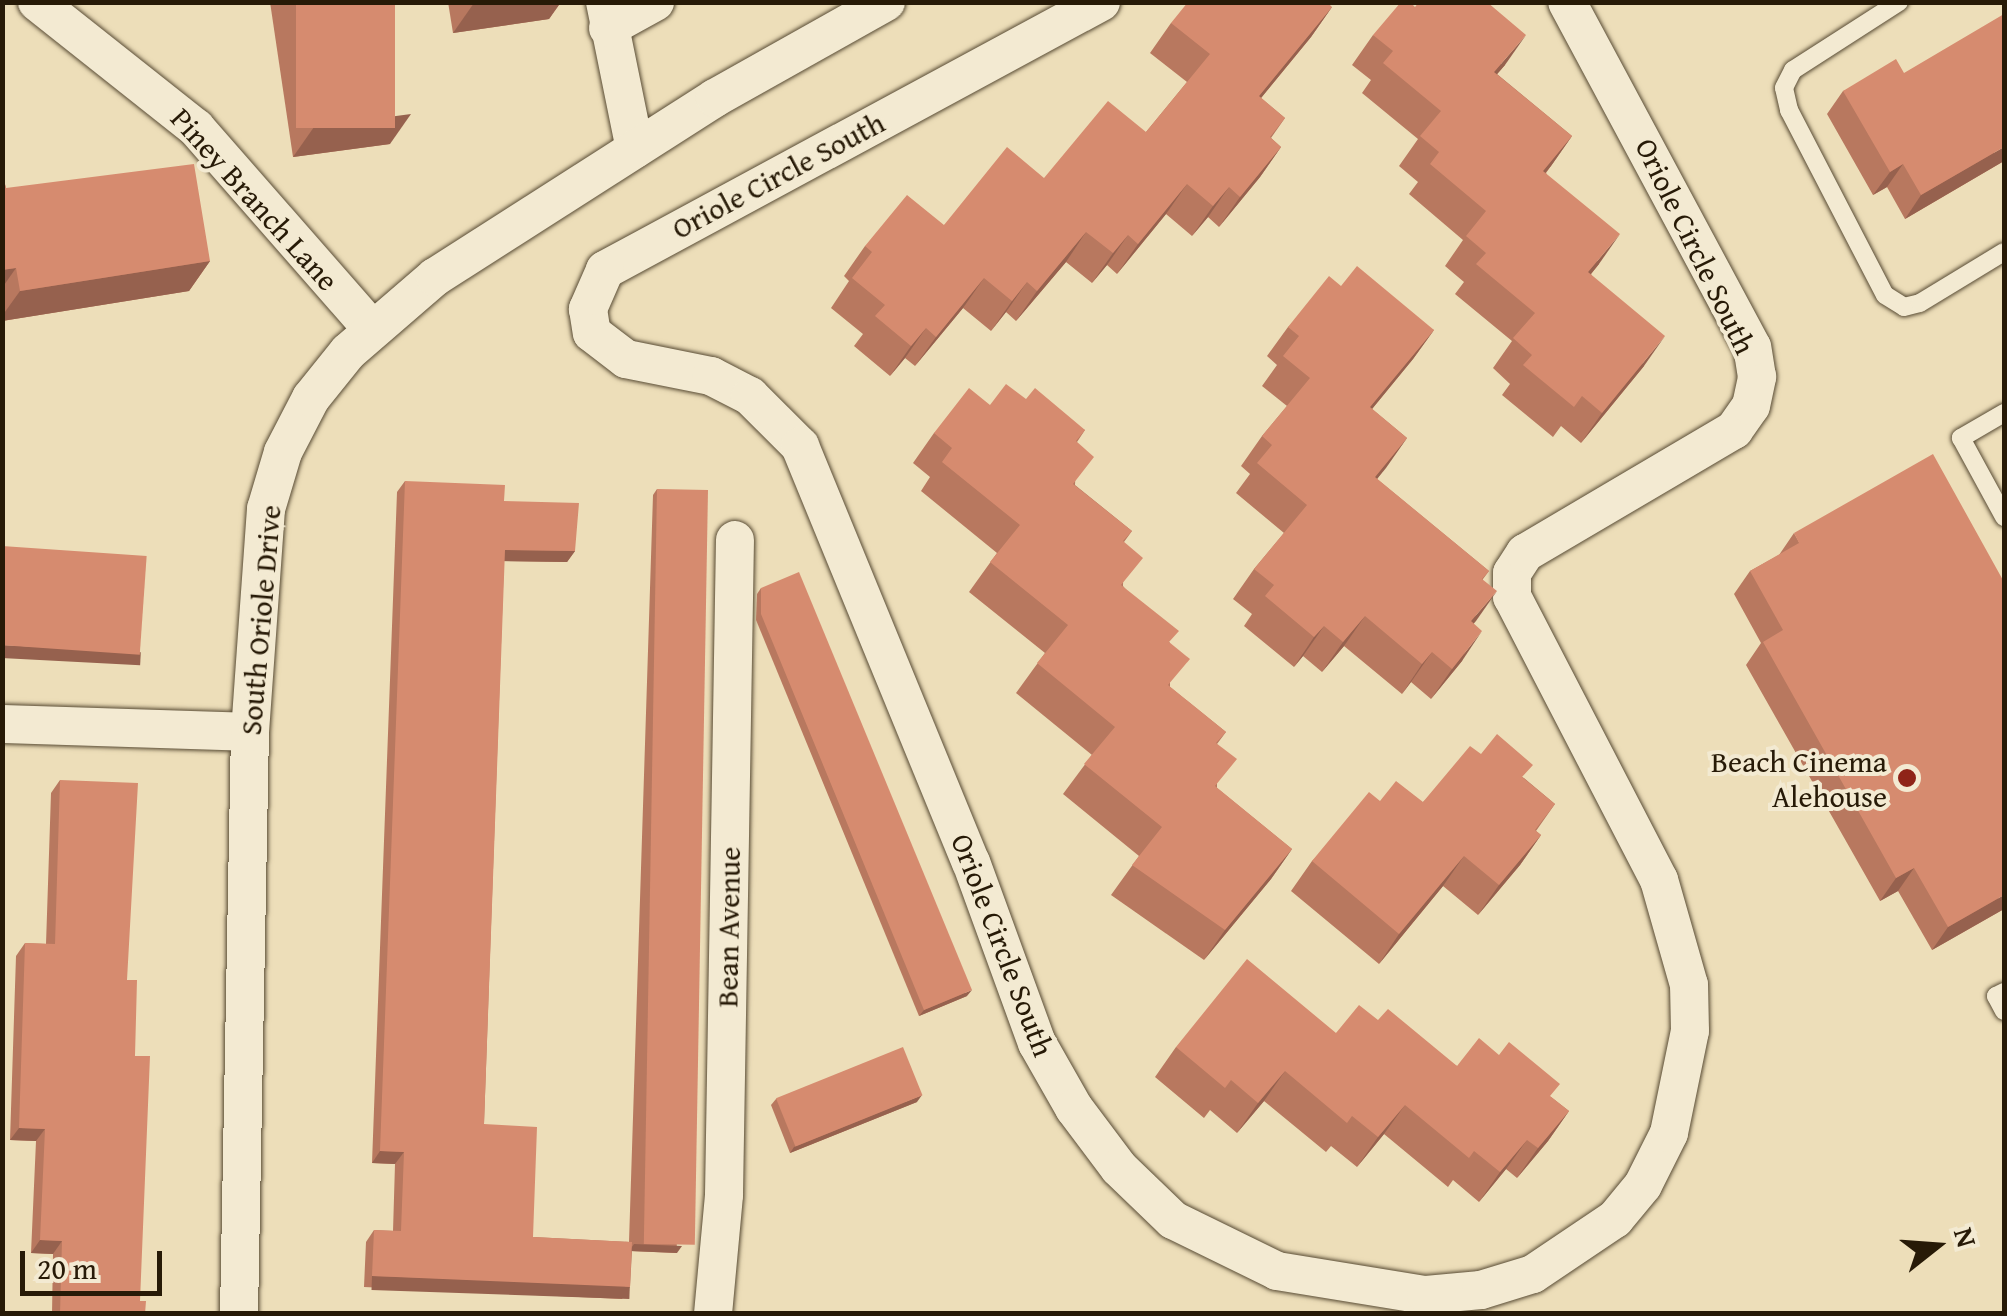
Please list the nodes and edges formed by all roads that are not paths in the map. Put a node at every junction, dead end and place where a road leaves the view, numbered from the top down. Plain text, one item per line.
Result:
1 (37, 2) edge
2 (655, 2) edge
3 (886, 2) edge
4 (1101, 2) edge
5 (1899, 2) edge
6 (1570, 4) edge
7 (607, 15) edge
8 (635, 149) junction
9 (2004, 252) edge
10 (372, 328) junction
11 (2004, 413) edge
12 (2004, 517) edge
13 (735, 540) dead end
14 (2, 724) edge
15 (250, 732) junction
16 (2004, 992) edge
17 (2004, 1011) edge
18 (240, 1314) edge
19 (713, 1314) edge

1 - 10 street, Piney Branch Lane
2 - 7 street
3 - 8 street, South Oriole Drive
4 - 6 street, Oriole Circle South
5 - 9 lane
7 - 8 street
8 - 10 street, South Oriole Drive
10 - 15 street, South Oriole Drive
11 - 12 lane
13 - 19 street, Bean Avenue
14 - 15 street
15 - 18 street, South Oriole Drive
16 - 17 lane

